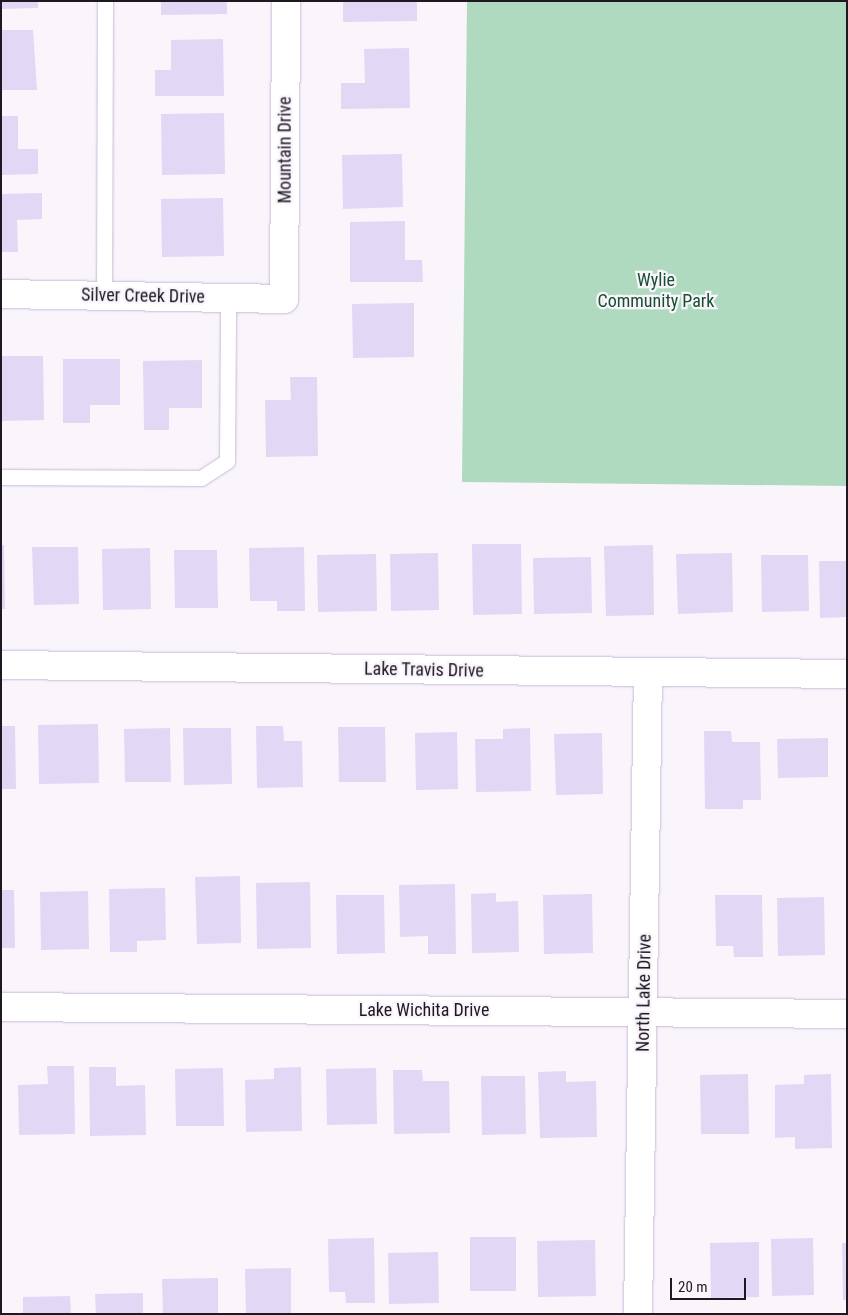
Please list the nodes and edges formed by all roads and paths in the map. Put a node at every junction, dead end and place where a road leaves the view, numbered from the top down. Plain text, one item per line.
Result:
1 (106, 1) edge
2 (286, 1) edge
3 (1, 294) edge
4 (104, 296) junction
5 (228, 298) junction
6 (284, 299) joint
7 (1, 477) edge
8 (1, 665) edge
9 (648, 672) junction
10 (847, 674) edge
11 (1, 1007) edge
12 (643, 1012) junction
13 (847, 1014) edge
14 (638, 1314) edge

1 - 4 lane
2 - 6 street, Mountain Drive
3 - 4 street, Silver Creek Drive
4 - 5 street, Silver Creek Drive
5 - 6 street, Silver Creek Drive
5 - 7 lane
8 - 9 street, Lake Travis Drive
9 - 10 street, Lake Travis Drive
9 - 12 street, North Lake Drive
11 - 12 street, Lake Wichita Drive
12 - 13 street, Lake Wichita Drive
12 - 14 street, North Lake Drive

